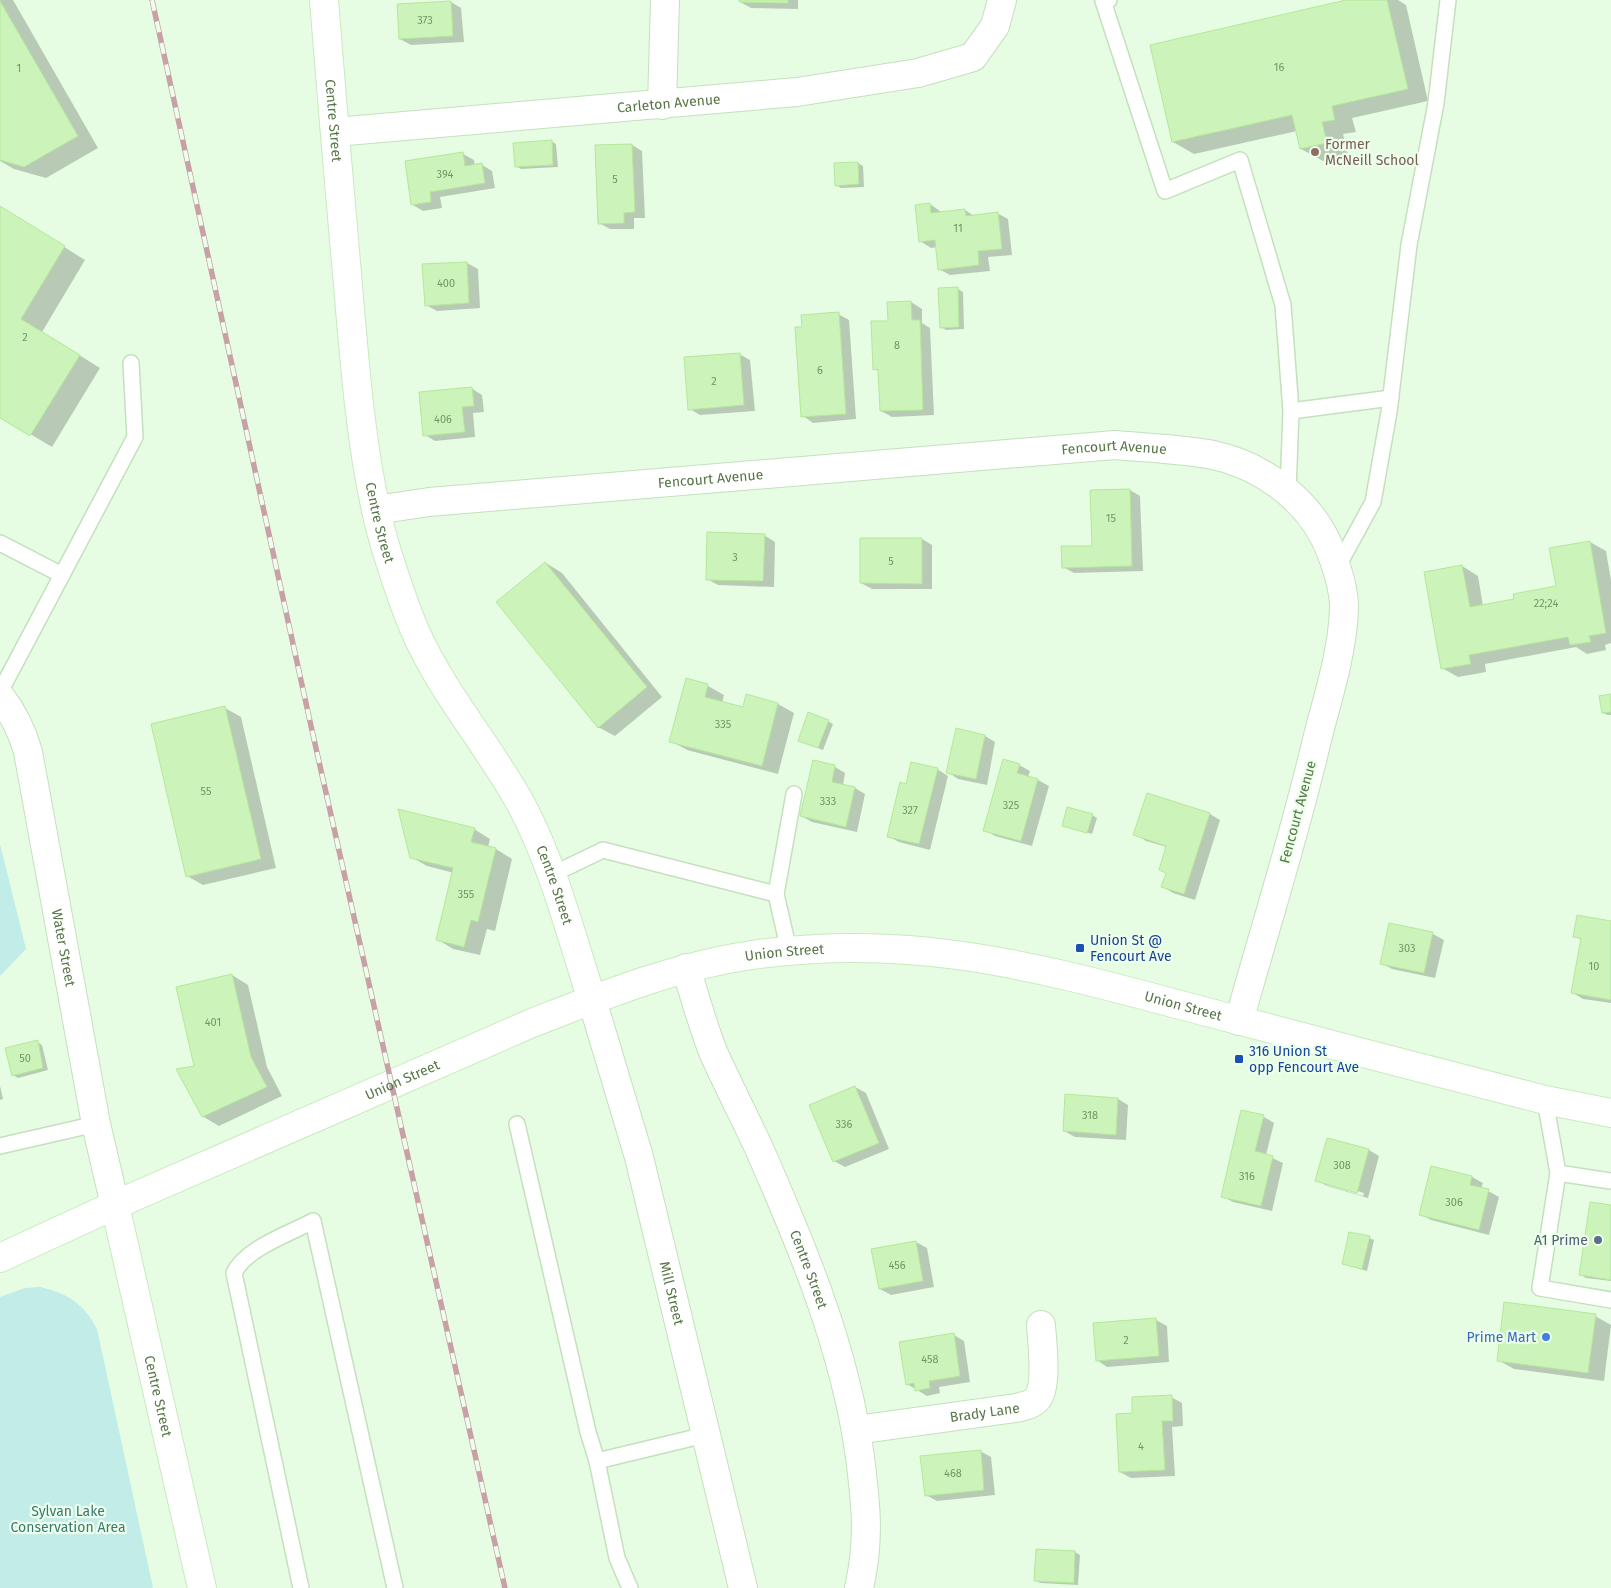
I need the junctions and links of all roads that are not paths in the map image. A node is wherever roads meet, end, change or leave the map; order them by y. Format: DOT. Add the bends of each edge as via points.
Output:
graph roads {
  1 [pos="324,0"];
  2 [pos="665,0"];
  3 [pos="1002,0"];
  4 [pos="1109,0"];
  5 [pos="1448,0"];
  6 [pos="662,105"];
  7 [pos="335,132"];
  8 [pos="132,363"];
  9 [pos="1391,398"];
  10 [pos="1291,411"];
  11 [pos="1288,492"];
  12 [pos="376,510"];
  13 [pos="0,543"];
  14 [pos="1337,568"];
  15 [pos="62,575"];
  16 [pos="0,692"];
  17 [pos="0,696"];
  18 [pos="794,794"];
  19 [pos="551,875"];
  20 [pos="776,894"];
  21 [pos="790,951"];
  22 [pos="686,968"];
  23 [pos="592,1000"];
  24 [pos="1239,1021"];
  25 [pos="1545,1100"];
  26 [pos="1611,1113"];
  27 [pos="96,1124"];
  28 [pos="517,1124"];
  29 [pos="0,1146"];
  30 [pos="1558,1173"];
  31 [pos="1611,1181"];
  32 [pos="115,1205"];
  33 [pos="0,1258"];
  34 [pos="1611,1300"];
  35 [pos="1041,1325"];
  36 [pos="856,1430"];
  37 [pos="705,1435"];
  38 [pos="597,1462"];
  39 [pos="202,1588"];
  40 [pos="300,1588"];
  41 [pos="395,1588"];
  42 [pos="630,1588"];
  43 [pos="743,1588"];
  44 [pos="860,1588"];
  1 -- 7 [label="street, Centre Street"];
  2 -- 6 [label="street"];
  3 -- 6 [label="street, Carleton Avenue" via="995,26 973,57 918,73 797,92"];
  4 -- 10 [label="lane" via="1103,1 1164,191 1240,160 1283,305"];
  5 -- 9 [label="lane" via="1436,103 1409,245"];
  6 -- 7 [label="street, Carleton Avenue"];
  7 -- 12 [label="street, Centre Street" via="356,377"];
  8 -- 15 [label="lane" via="135,437"];
  9 -- 10 [label="lane"];
  9 -- 14 [label="lane" via="1373,502"];
  10 -- 11 [label="lane"];
  11 -- 12 [label="street, Fencourt Avenue" via="1254,469 1214,456 1115,445 429,502"];
  11 -- 14 [label="street, Fencourt Avenue" via="1309,513 1325,536"];
  12 -- 19 [label="street, Centre Street" via="407,613 421,645 522,807"];
  13 -- 15 [label="lane"];
  14 -- 24 [label="street, Fencourt Avenue" via="1344,605 1339,650 1305,791"];
  15 -- 16 [label="lane"];
  17 -- 27 [label="street, Water Street" via="21,729 28,752"];
  18 -- 20 [label="lane"];
  19 -- 20 [label="lane" via="603,850"];
  19 -- 23 [label="street, Centre Street"];
  20 -- 21 [label="lane"];
  21 -- 22 [label="street, Union Street"];
  21 -- 24 [label="street, Union Street" via="874,949 954,955 1031,968"];
  22 -- 23 [label="street, Union Street"];
  22 -- 36 [label="street, Centre Street" via="714,1054 813,1277 844,1375"];
  23 -- 32 [label="street, Union Street"];
  23 -- 37 [label="street, Mill Street" via="639,1157"];
  24 -- 25 [label="street, Union Street"];
  25 -- 26 [label="street, Union Street"];
  25 -- 30 [label="lane"];
  27 -- 29 [label="lane"];
  27 -- 32 [label="street, Water Street"];
  28 -- 38 [label="lane"];
  30 -- 31 [label="lane"];
  30 -- 34 [label="lane" via="1540,1288"];
  32 -- 33 [label="street, Union Street"];
  32 -- 39 [label="street, Centre Street"];
  35 -- 36 [label="street, Brady Lane" via="1042,1388 1037,1399 1028,1405"];
  36 -- 44 [label="street, Centre Street" via="867,1531"];
  37 -- 38 [label="lane"];
  37 -- 43 [label="street, Mill Street"];
  38 -- 42 [label="lane" via="617,1558"];
  40 -- 41 [label="lane" via="234,1273 254,1251 313,1221"];
}
